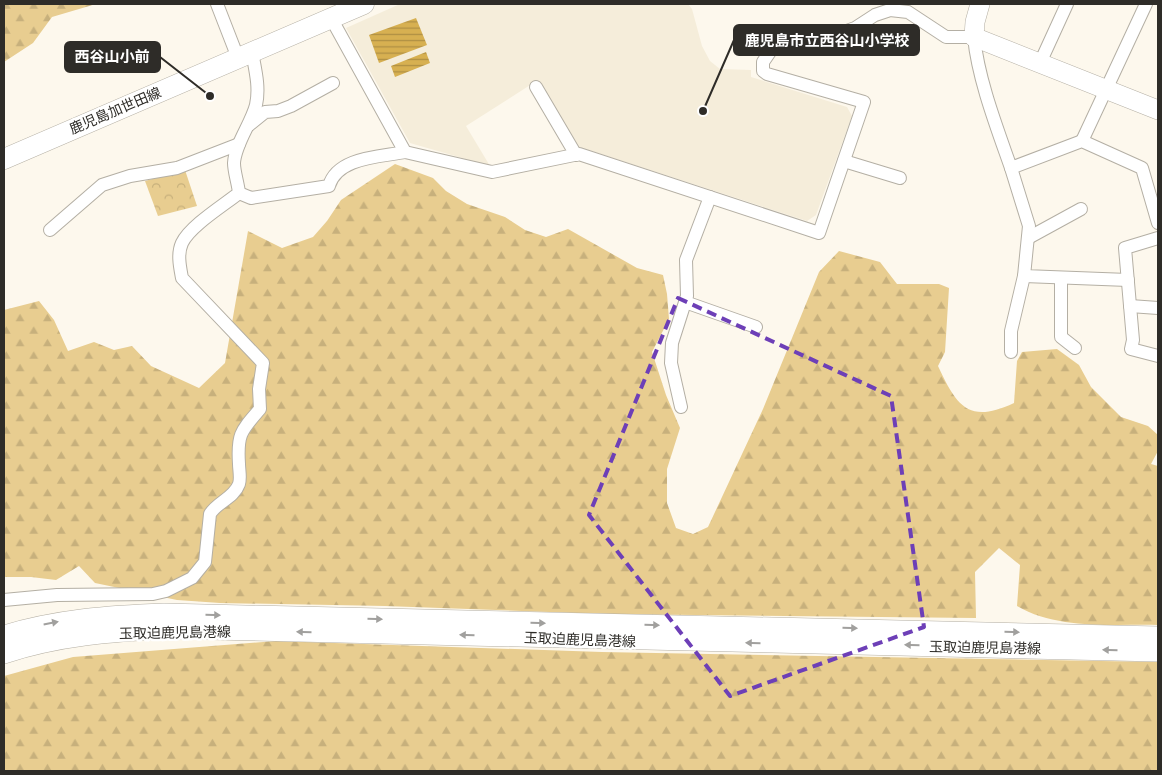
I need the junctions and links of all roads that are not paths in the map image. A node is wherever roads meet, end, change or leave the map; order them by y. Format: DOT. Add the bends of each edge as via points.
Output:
graph roads {
  1 [pos="218,4"];
  2 [pos="364,4"];
  3 [pos="980,4"];
  4 [pos="1067,4"];
  5 [pos="1146,4"];
  6 [pos="891,7"];
  7 [pos="331,18"];
  8 [pos="974,36"];
  9 [pos="245,55"];
  10 [pos="1040,63"];
  11 [pos="333,83"];
  12 [pos="536,87"];
  13 [pos="1106,89"];
  14 [pos="1158,110"];
  15 [pos="249,125"];
  16 [pos="1082,142"];
  17 [pos="239,144"];
  18 [pos="405,152"];
  19 [pos="576,155"];
  20 [pos="4,159"];
  21 [pos="844,161"];
  22 [pos="1011,168"];
  23 [pos="900,178"];
  24 [pos="239,193"];
  25 [pos="710,197"];
  26 [pos="1081,209"];
  27 [pos="1158,223"];
  28 [pos="50,230"];
  29 [pos="1028,238"];
  30 [pos="1158,238"];
  31 [pos="1024,276"];
  32 [pos="1061,278"];
  33 [pos="1128,280"];
  34 [pos="685,302"];
  35 [pos="1130,306"];
  36 [pos="1158,308"];
  37 [pos="756,327"];
  38 [pos="1076,348"];
  39 [pos="1011,352"];
  40 [pos="1158,356"];
  41 [pos="681,407"];
  42 [pos="4,600"];
  43 [pos="603,632"];
  44 [pos="4,635"];
  45 [pos="802,636"];
  46 [pos="1158,636"];
  47 [pos="1158,652"];
  48 [pos="4,654"];
  1 -- 9 [label="street"];
  2 -- 7 [label="main road, 鹿児島加世田線"];
  3 -- 8 [label="main road"];
  4 -- 10 [label="street"];
  5 -- 13 [label="street"];
  6 -- 8 [label="street" via="908,12 946,37"];
  6 -- 21 [label="street" via="841,33 803,33 785,37 775,42 763,62 763,71 767,74 864,102"];
  7 -- 9 [label="main road, 鹿児島加世田線"];
  7 -- 18 [label="street"];
  8 -- 10 [label="main road"];
  8 -- 22 [label="street" via="994,118"];
  9 -- 15 [label="street" via="258,84"];
  9 -- 20 [label="main road, 鹿児島加世田線"];
  10 -- 13 [label="main road"];
  11 -- 15 [label="street" via="291,106 265,112"];
  12 -- 19 [label="street"];
  13 -- 14 [label="main road"];
  13 -- 16 [label="street"];
  15 -- 17 [label="street"];
  16 -- 22 [label="street"];
  16 -- 27 [label="street" via="1142,168"];
  17 -- 24 [label="street" via="234,162"];
  17 -- 28 [label="street" via="177,168 130,176 102,185"];
  18 -- 19 [label="street" via="492,172"];
  18 -- 24 [label="street" via="355,162 339,169 329,186 251,198"];
  19 -- 25 [label="street"];
  21 -- 23 [label="street"];
  21 -- 25 [label="street" via="819,233"];
  22 -- 29 [label="street" via="1029,226"];
  24 -- 42 [label="street" via="190,233 182,243 179,261 182,278 263,363 260,409 240,433 240,482 236,491 210,514 205,562 192,578 154,594 84,593"];
  25 -- 34 [label="street" via="686,260"];
  26 -- 29 [label="street"];
  29 -- 31 [label="street"];
  30 -- 33 [label="street" via="1125,248"];
  31 -- 32 [label="street"];
  31 -- 39 [label="street" via="1011,331"];
  32 -- 33 [label="street"];
  32 -- 38 [label="street" via="1062,337"];
  33 -- 35 [label="street"];
  34 -- 37 [label="street"];
  34 -- 41 [label="street" via="672,343 671,363"];
  35 -- 36 [label="street"];
  35 -- 40 [label="street" via="1131,349"];
  44 -- 43 [label="main road, 玉取迫鹿児島港線, one-way" via="71,619 155,614"];
  43 -- 45 [label="main road, 玉取迫鹿児島港線"];
  43 -- 48 [label="main road, 玉取迫鹿児島港線, one-way" via="170,629 88,634"];
  45 -- 46 [label="main road, 玉取迫鹿児島港線, one-way"];
  47 -- 45 [label="main road, 玉取迫鹿児島港線, one-way"];
}
